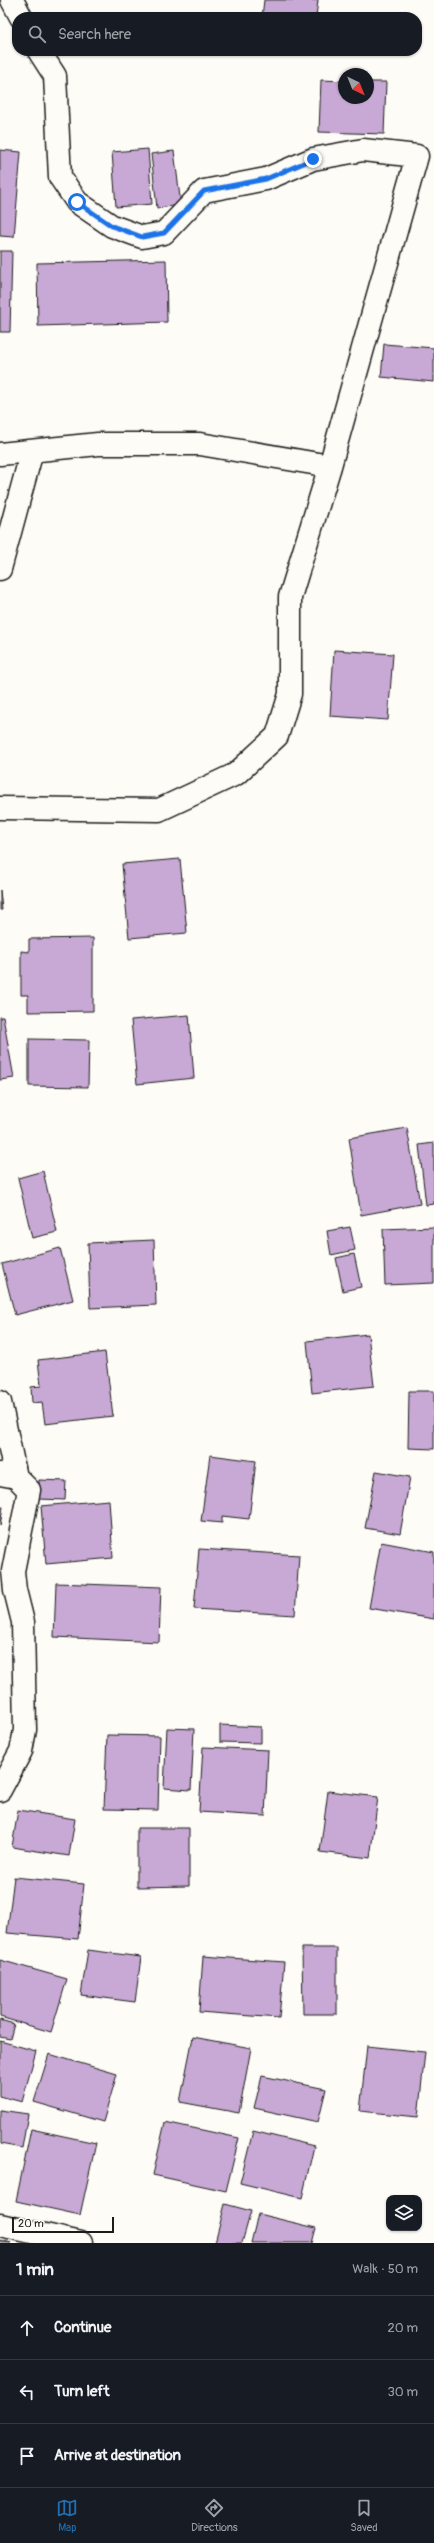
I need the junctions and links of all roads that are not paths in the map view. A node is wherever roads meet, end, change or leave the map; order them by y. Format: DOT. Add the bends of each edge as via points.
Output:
graph roads {
  1 [pos="12,0"];
  2 [pos="18,12"];
  3 [pos="42,56"];
  4 [pos="32,451"];
  5 [pos="0,454"];
  6 [pos="330,466"];
  7 [pos="0,569"];
  8 [pos="0,808"];
  9 [pos="0,1402"];
  10 [pos="8,1476"];
  11 [pos="0,1790"];
  12 [pos="0,2225"];
  13 [pos="81,2243"];
  1 -- 2 [label="street"];
  3 -- 6 [label="street" via="55,76 60,177 77,202 112,226 142,237 164,233 204,191 266,179 313,159 362,150 417,156"];
  4 -- 5 [label="street"];
  4 -- 6 [label="street" via="98,444 200,444"];
  4 -- 7 [label="street"];
  6 -- 8 [label="street" via="290,597 290,694 277,736 236,774 158,810"];
  9 -- 10 [label="street"];
  10 -- 11 [label="street" via="29,1490 13,1571 15,1590 24,1622 25,1730 21,1751"];
  12 -- 13 [label="street"];
}
